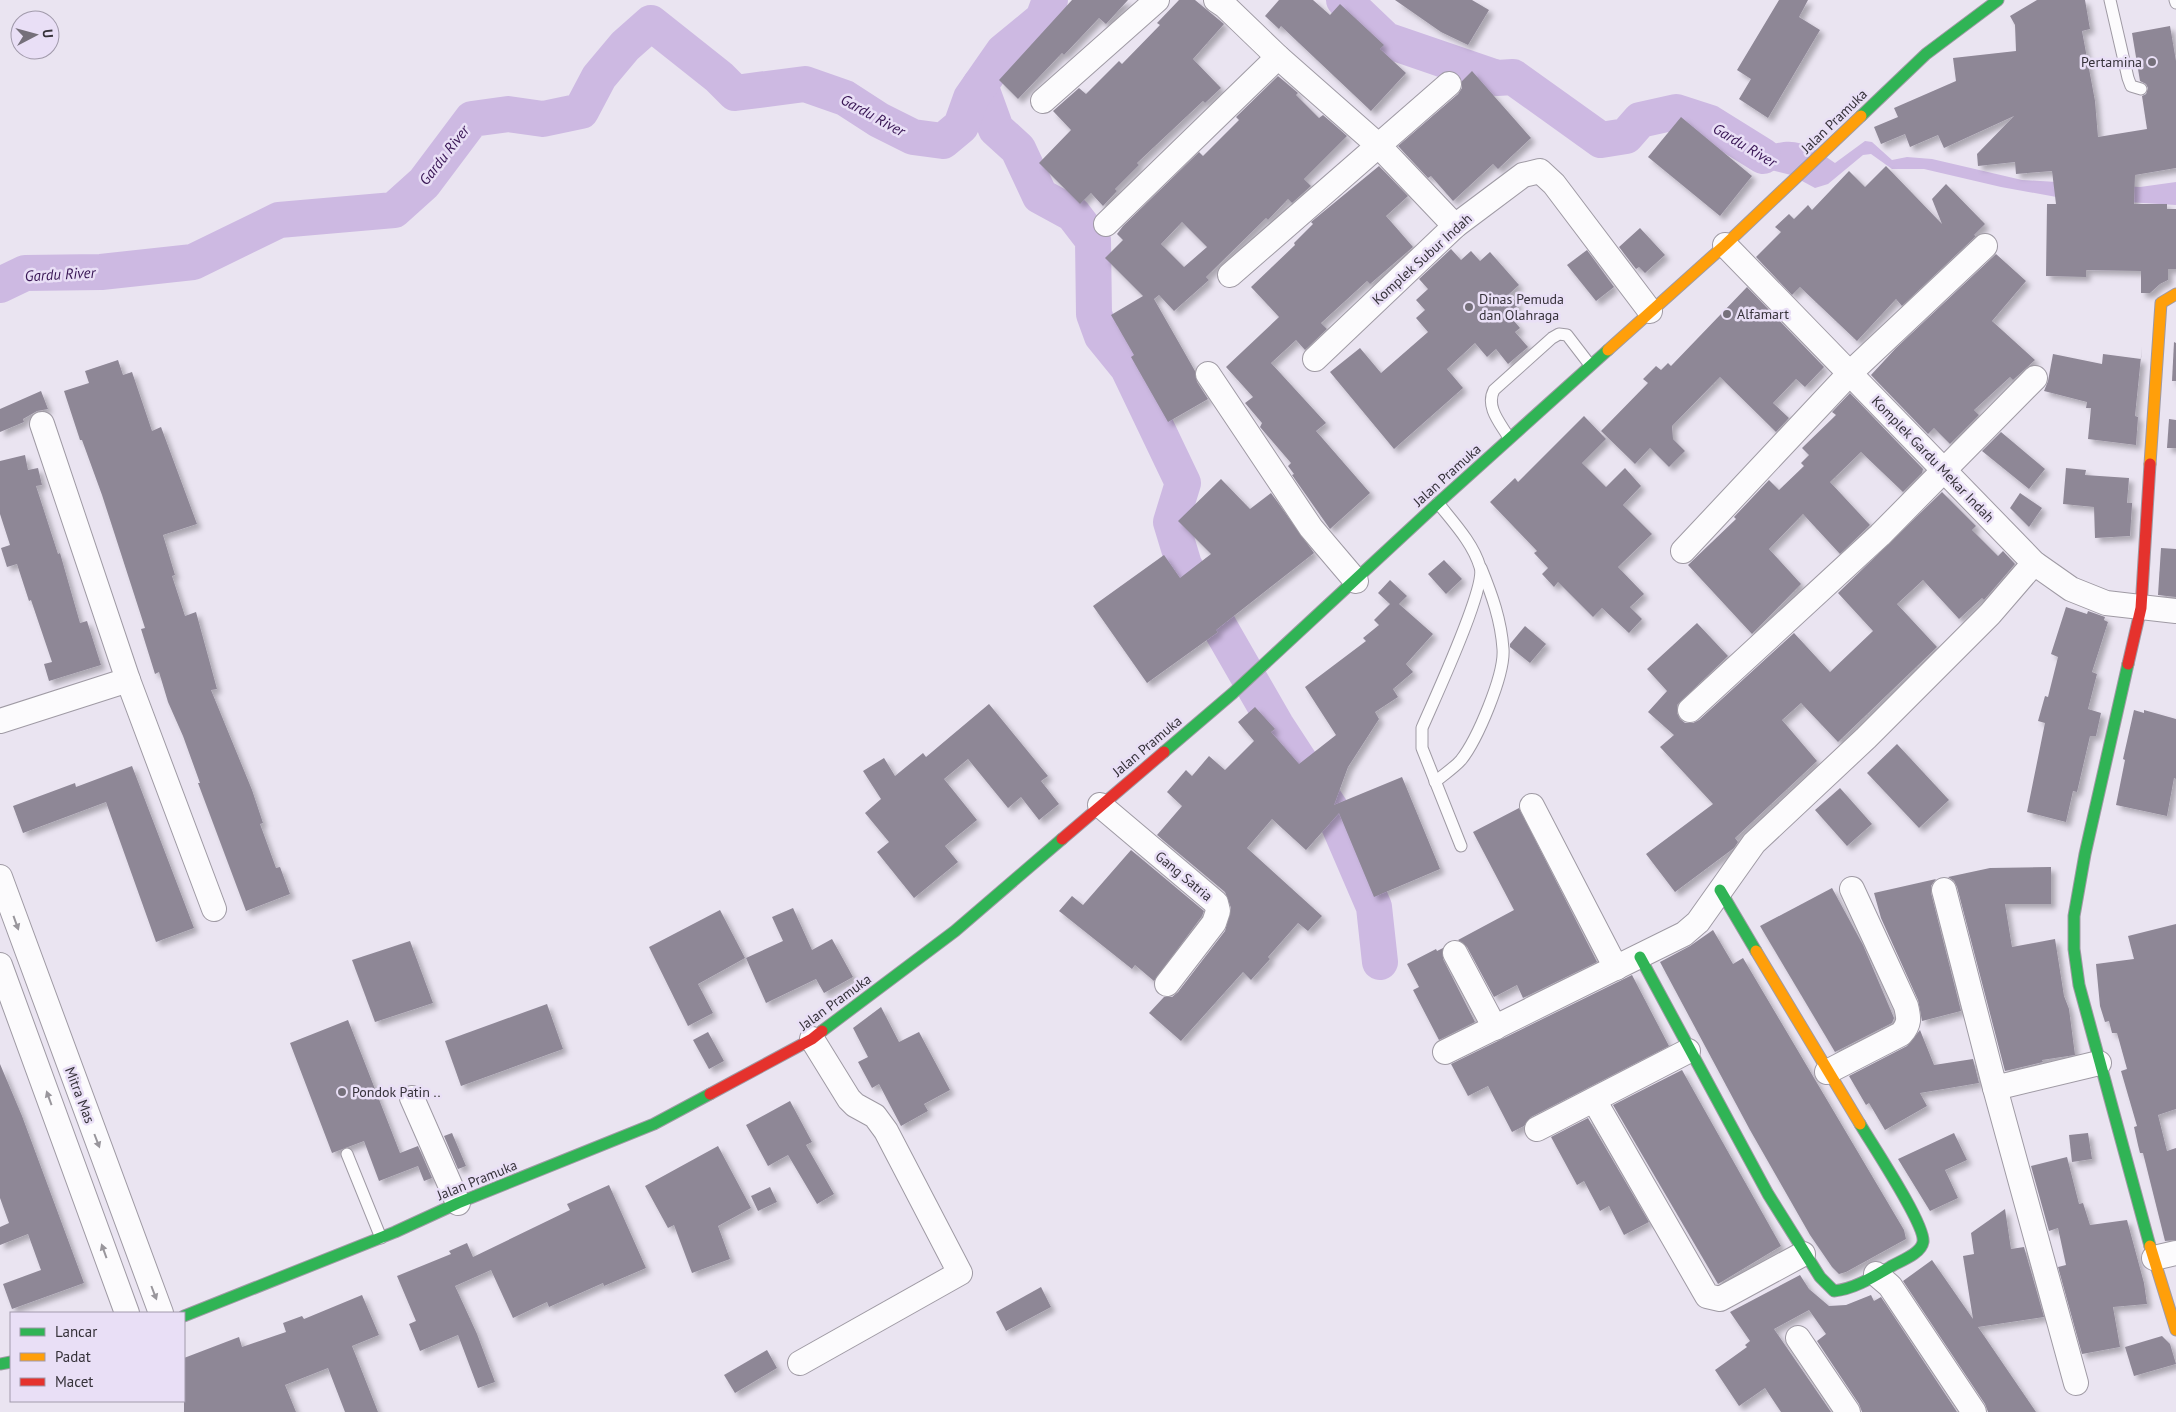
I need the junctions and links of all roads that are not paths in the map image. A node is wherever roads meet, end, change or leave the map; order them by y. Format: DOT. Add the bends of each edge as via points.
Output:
graph roads {
  1 [pos="1157,0"];
  2 [pos="1216,0"];
  3 [pos="1998,0"];
  4 [pos="2110,0"];
  5 [pos="1278,57"];
  6 [pos="1449,84"];
  7 [pos="2141,89"];
  8 [pos="1043,101"];
  9 [pos="1379,146"];
  10 [pos="1106,224"];
  11 [pos="1455,226"];
  12 [pos="1725,245"];
  13 [pos="1984,246"];
  14 [pos="1230,275"];
  15 [pos="2176,294"];
  16 [pos="1650,311"];
  17 [pos="1315,359"];
  18 [pos="1590,364"];
  19 [pos="1208,374"];
  20 [pos="1850,374"];
  21 [pos="2035,378"];
  22 [pos="42,424"];
  23 [pos="1510,438"];
  24 [pos="1945,469"];
  25 [pos="1438,503"];
  26 [pos="1683,552"];
  27 [pos="2034,563"];
  28 [pos="1481,568"];
  29 [pos="1356,581"];
  30 [pos="2141,608"];
  31 [pos="2176,611"];
  32 [pos="128,680"];
  33 [pos="1690,710"];
  34 [pos="0,721"];
  35 [pos="1435,782"];
  36 [pos="1100,805"];
  37 [pos="1532,806"];
  38 [pos="1461,846"];
  39 [pos="0,877"];
  40 [pos="1852,889"];
  41 [pos="1720,890"];
  42 [pos="1944,890"];
  43 [pos="214,909"];
  44 [pos="1455,953"];
  45 [pos="1640,957"];
  46 [pos="1616,968"];
  47 [pos="4,974"];
  48 [pos="35,975"];
  49 [pos="1167,984"];
  50 [pos="1496,1028"];
  51 [pos="812,1039"];
  52 [pos="1688,1051"];
  53 [pos="1445,1052"];
  54 [pos="2099,1063"];
  55 [pos="1827,1072"];
  56 [pos="1995,1088"];
  57 [pos="412,1098"];
  58 [pos="1594,1100"];
  59 [pos="1537,1129"];
  60 [pos="347,1154"];
  61 [pos="458,1203"];
  62 [pos="381,1238"];
  63 [pos="1803,1254"];
  64 [pos="2165,1256"];
  65 [pos="1876,1274"];
  66 [pos="127,1312"];
  67 [pos="161,1312"];
  68 [pos="185,1316"];
  69 [pos="2176,1330"];
  70 [pos="1798,1338"];
  71 [pos="800,1363"];
  72 [pos="2076,1383"];
  73 [pos="1848,1412"];
  74 [pos="1974,1412"];
  1 -- 8 [label="street"];
  2 -- 5 [label="street"];
  3 -- 12 [label="main road, Jalan Pramuka" via="1926,54"];
  4 -- 7 [label="lane" via="2128,78 2131,86"];
  5 -- 9 [label="street"];
  5 -- 10 [label="street"];
  6 -- 9 [label="street"];
  9 -- 11 [label="street"];
  9 -- 14 [label="street"];
  11 -- 16 [label="street, Komplek Subur Indah" via="1523,175 1540,171 1554,184"];
  11 -- 17 [label="street, Komplek Subur Indah"];
  12 -- 16 [label="main road, Jalan Pramuka"];
  12 -- 20 [label="street, Komplek Gardu Mekar Indah"];
  13 -- 20 [label="street"];
  15 -- 30 [label="main road" via="2161,304"];
  16 -- 18 [label="main road, Jalan Pramuka"];
  18 -- 23 [label="main road, Jalan Pramuka"];
  18 -- 23 [label="lane" via="1567,335 1559,334 1494,390 1491,406"];
  19 -- 29 [label="street" via="1311,528"];
  20 -- 24 [label="street, Komplek Gardu Mekar Indah"];
  20 -- 26 [label="street"];
  21 -- 24 [label="street"];
  22 -- 32 [label="street"];
  23 -- 25 [label="main road, Jalan Pramuka"];
  24 -- 27 [label="street, Komplek Gardu Mekar Indah"];
  24 -- 33 [label="street" via="1880,535"];
  25 -- 28 [label="lane" via="1467,540"];
  25 -- 29 [label="main road, Jalan Pramuka"];
  27 -- 30 [label="street, Komplek Gardu Mekar Indah" via="2071,589 2106,603"];
  27 -- 41 [label="street" via="1990,614 1866,738 1754,843"];
  28 -- 35 [label="lane" via="1475,599 1422,728 1422,748"];
  28 -- 35 [label="lane" via="1497,609 1503,651 1476,735 1461,760"];
  29 -- 36 [label="main road, Jalan Pramuka" via="1233,692"];
  30 -- 31 [label="street, Komplek Gardu Mekar Indah"];
  30 -- 54 [label="main road" via="2089,835 2074,916 2079,985"];
  32 -- 34 [label="street"];
  32 -- 43 [label="street"];
  35 -- 38 [label="lane"];
  36 -- 49 [label="street, Gang Satria" via="1216,903 1218,911 1214,923"];
  36 -- 51 [label="main road, Jalan Pramuka" via="955,931"];
  37 -- 46 [label="street"];
  39 -- 48 [label="street, Mitra Mas, one-way"];
  40 -- 55 [label="street" via="1909,1019 1901,1034"];
  41 -- 45 [label="street" via="1698,922 1684,934"];
  41 -- 55 [label="main road"];
  42 -- 56 [label="street"];
  44 -- 50 [label="street"];
  45 -- 46 [label="street"];
  45 -- 52 [label="main road"];
  46 -- 50 [label="street"];
  47 -- 48 [label="street"];
  66 -- 47 [label="street, one-way"];
  48 -- 67 [label="street, Mitra Mas, one-way"];
  50 -- 53 [label="street"];
  51 -- 61 [label="main road, Jalan Pramuka" via="654,1124"];
  51 -- 71 [label="street" via="849,1099 875,1116 886,1131 960,1273"];
  52 -- 58 [label="street"];
  52 -- 63 [label="main road"];
  54 -- 56 [label="street"];
  54 -- 64 [label="main road"];
  55 -- 65 [label="main road" via="1918,1222 1922,1234 1919,1250"];
  56 -- 72 [label="street"];
  57 -- 61 [label="street"];
  58 -- 59 [label="street"];
  58 -- 63 [label="street" via="1708,1296 1720,1299"];
  60 -- 62 [label="lane"];
  61 -- 62 [label="main road, Jalan Pramuka"];
  62 -- 68 [label="main road, Jalan Pramuka"];
  63 -- 65 [label="main road" via="1828,1290 1835,1292"];
  64 -- 69 [label="main road"];
  65 -- 74 [label="street" via="1890,1286"];
  70 -- 73 [label="street"];
}
